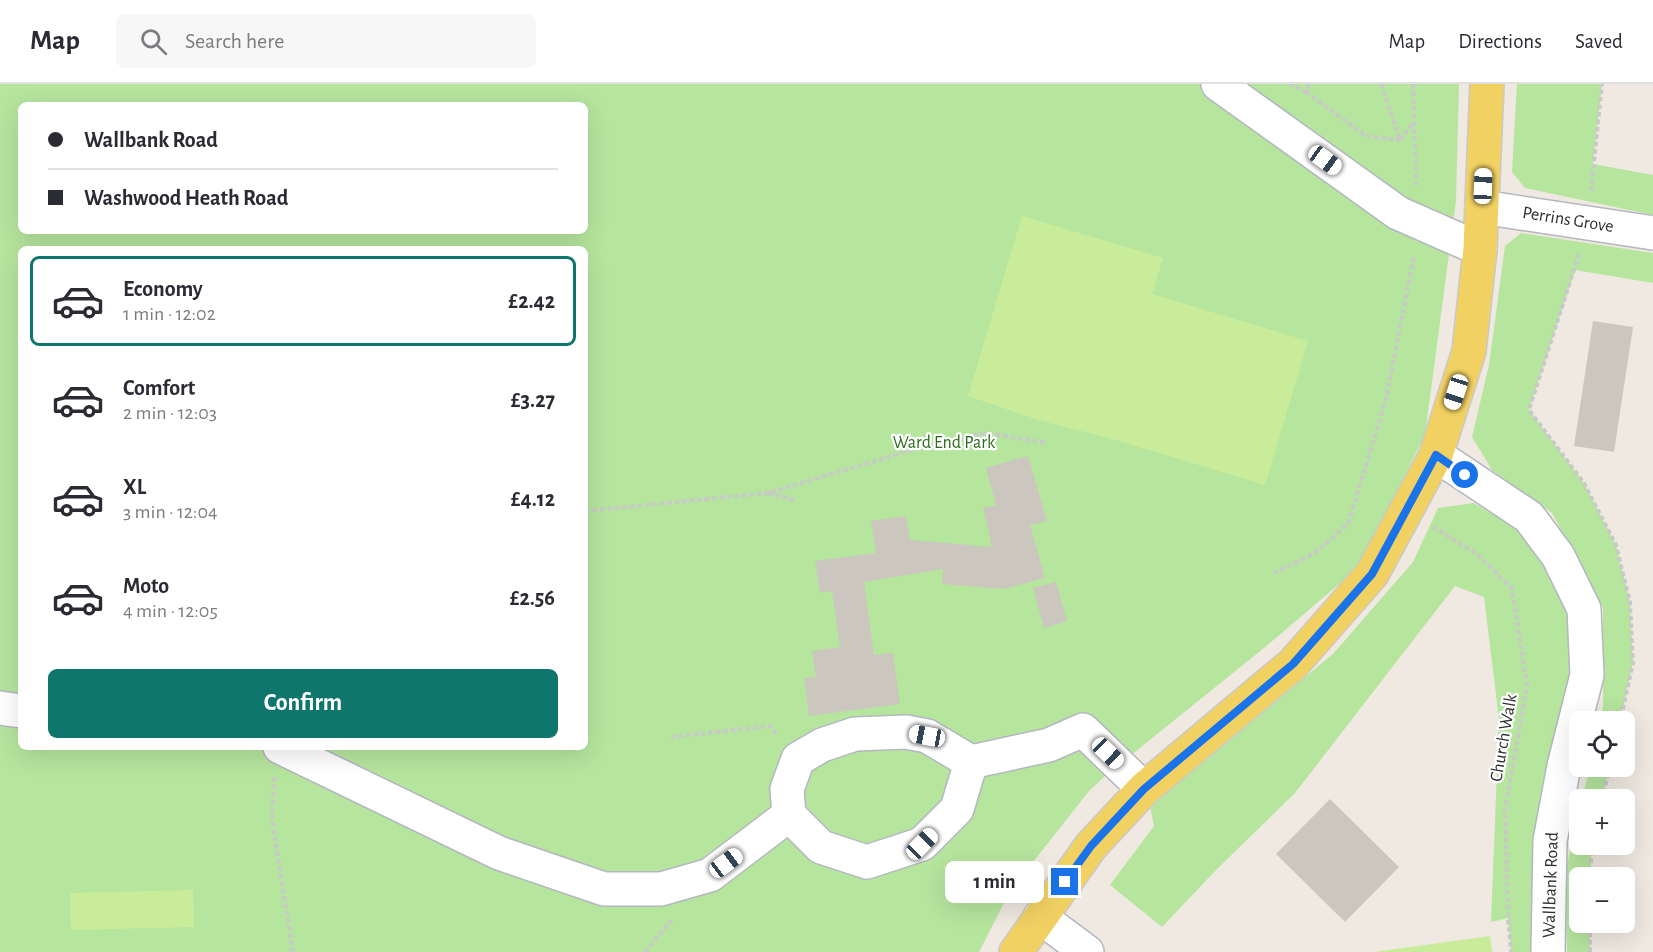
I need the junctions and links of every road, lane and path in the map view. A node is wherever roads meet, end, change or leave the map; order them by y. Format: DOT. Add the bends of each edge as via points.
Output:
graph roads {
  1 [pos="1218,84"];
  2 [pos="1288,84"];
  3 [pos="1309,84"];
  4 [pos="1381,84"];
  5 [pos="1413,84"];
  6 [pos="1487,84"];
  7 [pos="1602,84"];
  8 [pos="1306,92"];
  9 [pos="1413,123"];
  10 [pos="1400,140"];
  11 [pos="1482,207"];
  12 [pos="1418,222"];
  13 [pos="1588,222"];
  14 [pos="1653,233"];
  15 [pos="1480,249"];
  16 [pos="1048,443"];
  17 [pos="1436,455"];
  18 [pos="768,493"];
  19 [pos="797,501"];
  20 [pos="588,511"];
  21 [pos="1406,511"];
  22 [pos="1274,573"];
  23 [pos="0,708"];
  24 [pos="18,711"];
  25 [pos="1622,711"];
  26 [pos="671,737"];
  27 [pos="277,757"];
  28 [pos="798,759"];
  29 [pos="971,762"];
  30 [pos="1144,789"];
  31 [pos="789,815"];
  32 [pos="1040,917"];
  33 [pos="1590,933"];
  34 [pos="293,952"];
  35 [pos="1016,952"];
  36 [pos="1087,952"];
  37 [pos="1511,952"];
  38 [pos="1548,952"];
  39 [pos="1590,952"];
  1 -- 12 [label="street" via="1398,213"];
  2 -- 8 [label="path"];
  3 -- 8 [label="path"];
  4 -- 10 [label="path"];
  5 -- 9 [label="path"];
  6 -- 11 [label="main road"];
  7 -- 13 [label="path"];
  8 -- 10 [label="path" via="1366,136"];
  9 -- 10 [label="path"];
  9 -- 12 [label="path"];
  11 -- 13 [label="street, Perrins Grove"];
  11 -- 15 [label="main road"];
  12 -- 15 [label="street"];
  12 -- 22 [label="path" via="1386,399 1348,524 1315,553"];
  13 -- 14 [label="street, Perrins Grove"];
  13 -- 25 [label="path" via="1529,410 1584,483 1616,545 1630,602 1633,663"];
  15 -- 17 [label="main road" via="1469,351"];
  16 -- 18 [label="path" via="986,433 918,448"];
  17 -- 21 [label="main road"];
  17 -- 38 [label="street, Wallbank Road" via="1529,517 1558,556 1584,609 1587,675 1550,841"];
  18 -- 19 [label="path"];
  18 -- 20 [label="path"];
  21 -- 30 [label="main road" via="1372,574 1293,664"];
  21 -- 37 [label="path, Church Walk" via="1477,554 1512,589 1527,685 1505,809"];
  23 -- 24 [label="street"];
  26 -- 28 [label="path" via="770,726"];
  27 -- 31 [label="street" via="499,853 604,889 661,889 710,875"];
  27 -- 34 [label="path" via="272,820"];
  28 -- 29 [label="street" via="822,745 855,734 906,732 927,736"];
  28 -- 31 [label="street" via="787,789"];
  29 -- 30 [label="street" via="1049,745 1083,730"];
  29 -- 31 [label="street" via="957,809 922,844 867,862 821,847"];
  30 -- 32 [label="main road" via="1091,846"];
  32 -- 35 [label="main road"];
  32 -- 36 [label="street"];
  33 -- 39 [label="path"];
}
